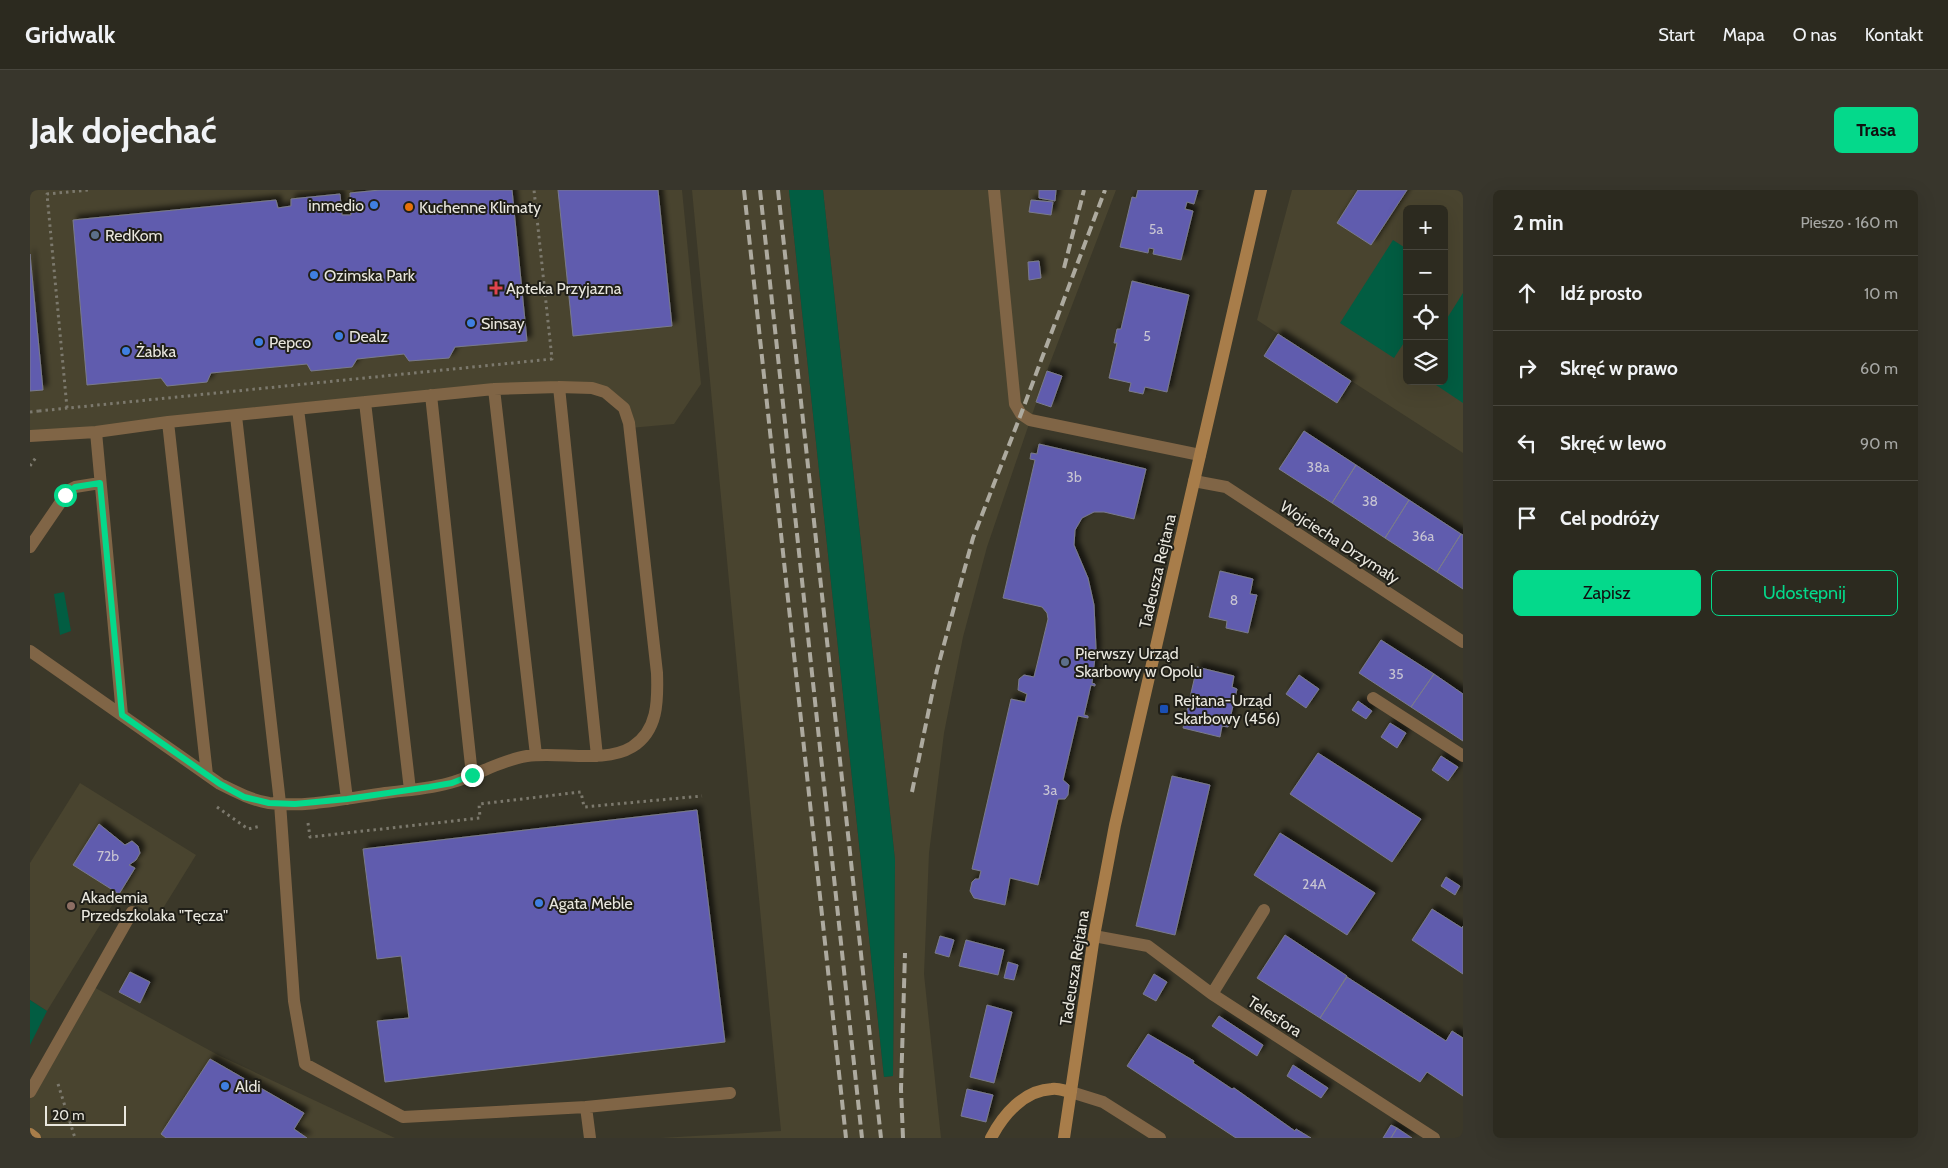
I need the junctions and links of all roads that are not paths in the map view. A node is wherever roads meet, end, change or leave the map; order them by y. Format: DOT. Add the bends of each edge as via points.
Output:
graph roads {
  1 [pos="994,190"];
  2 [pos="1261,190"];
  3 [pos="559,387"];
  4 [pos="494,389"];
  5 [pos="431,395"];
  6 [pos="364,402"];
  7 [pos="298,409"];
  8 [pos="236,416"];
  9 [pos="168,422"];
  10 [pos="96,432"];
  11 [pos="30,436"];
  12 [pos="1200,455"];
  13 [pos="1194,481"];
  14 [pos="100,483"];
  15 [pos="30,547"];
  16 [pos="1463,642"];
  17 [pos="30,651"];
  18 [pos="1372,698"];
  19 [pos="122,715"];
  20 [pos="536,756"];
  21 [pos="597,756"];
  22 [pos="1463,756"];
  23 [pos="208,774"];
  24 [pos="472,775"];
  25 [pos="410,790"];
  26 [pos="347,799"];
  27 [pos="280,803"];
  28 [pos="1264,910"];
  29 [pos="132,912"];
  30 [pos="1094,936"];
  31 [pos="1212,994"];
  32 [pos="30,1092"];
  33 [pos="1071,1092"];
  34 [pos="730,1093"];
  35 [pos="586,1107"];
  36 [pos="30,1134"];
  37 [pos="35,1138"];
  38 [pos="590,1138"];
  39 [pos="991,1138"];
  40 [pos="1064,1138"];
  41 [pos="1160,1138"];
  42 [pos="1434,1138"];
  1 -- 12 [label="street" via="1015,404 1021,414 1030,420"];
  2 -- 12 [label="street, Tadeusza Rejtana"];
  3 -- 4 [label="street"];
  3 -- 21 [label="street"];
  3 -- 21 [label="street" via="592,388 604,392 624,408 629,423 657,673 656,713 643,739 616,754"];
  4 -- 5 [label="street"];
  4 -- 20 [label="street"];
  5 -- 6 [label="street"];
  5 -- 24 [label="street"];
  6 -- 7 [label="street"];
  6 -- 25 [label="street"];
  7 -- 8 [label="street"];
  7 -- 26 [label="street"];
  8 -- 9 [label="street"];
  8 -- 27 [label="street"];
  9 -- 10 [label="street"];
  9 -- 23 [label="street"];
  10 -- 11 [label="street"];
  10 -- 14 [label="street"];
  12 -- 13 [label="street, Tadeusza Rejtana"];
  13 -- 16 [label="street, Wojciecha Drzymały" via="1226,487"];
  13 -- 30 [label="street, Tadeusza Rejtana" via="1115,825"];
  14 -- 15 [label="street" via="69,490"];
  14 -- 19 [label="street"];
  17 -- 19 [label="street"];
  18 -- 22 [label="street"];
  19 -- 23 [label="street"];
  20 -- 21 [label="street"];
  20 -- 24 [label="street" via="511,760"];
  23 -- 27 [label="street" via="244,797"];
  24 -- 25 [label="street" via="452,783"];
  25 -- 26 [label="street"];
  26 -- 27 [label="street"];
  27 -- 35 [label="street" via="294,1000 305,1064 403,1117"];
  28 -- 31 [label="street"];
  29 -- 32 [label="street"];
  30 -- 31 [label="street, Telesfora" via="1148,946"];
  30 -- 33 [label="street, Tadeusza Rejtana"];
  31 -- 42 [label="street, Telesfora"];
  33 -- 39 [label="street" via="1052,1089 1031,1093 1016,1104"];
  33 -- 40 [label="street, Tadeusza Rejtana"];
  33 -- 41 [label="street" via="1104,1102"];
  34 -- 35 [label="street"];
  35 -- 38 [label="street"];
  36 -- 37 [label="street"];
}
